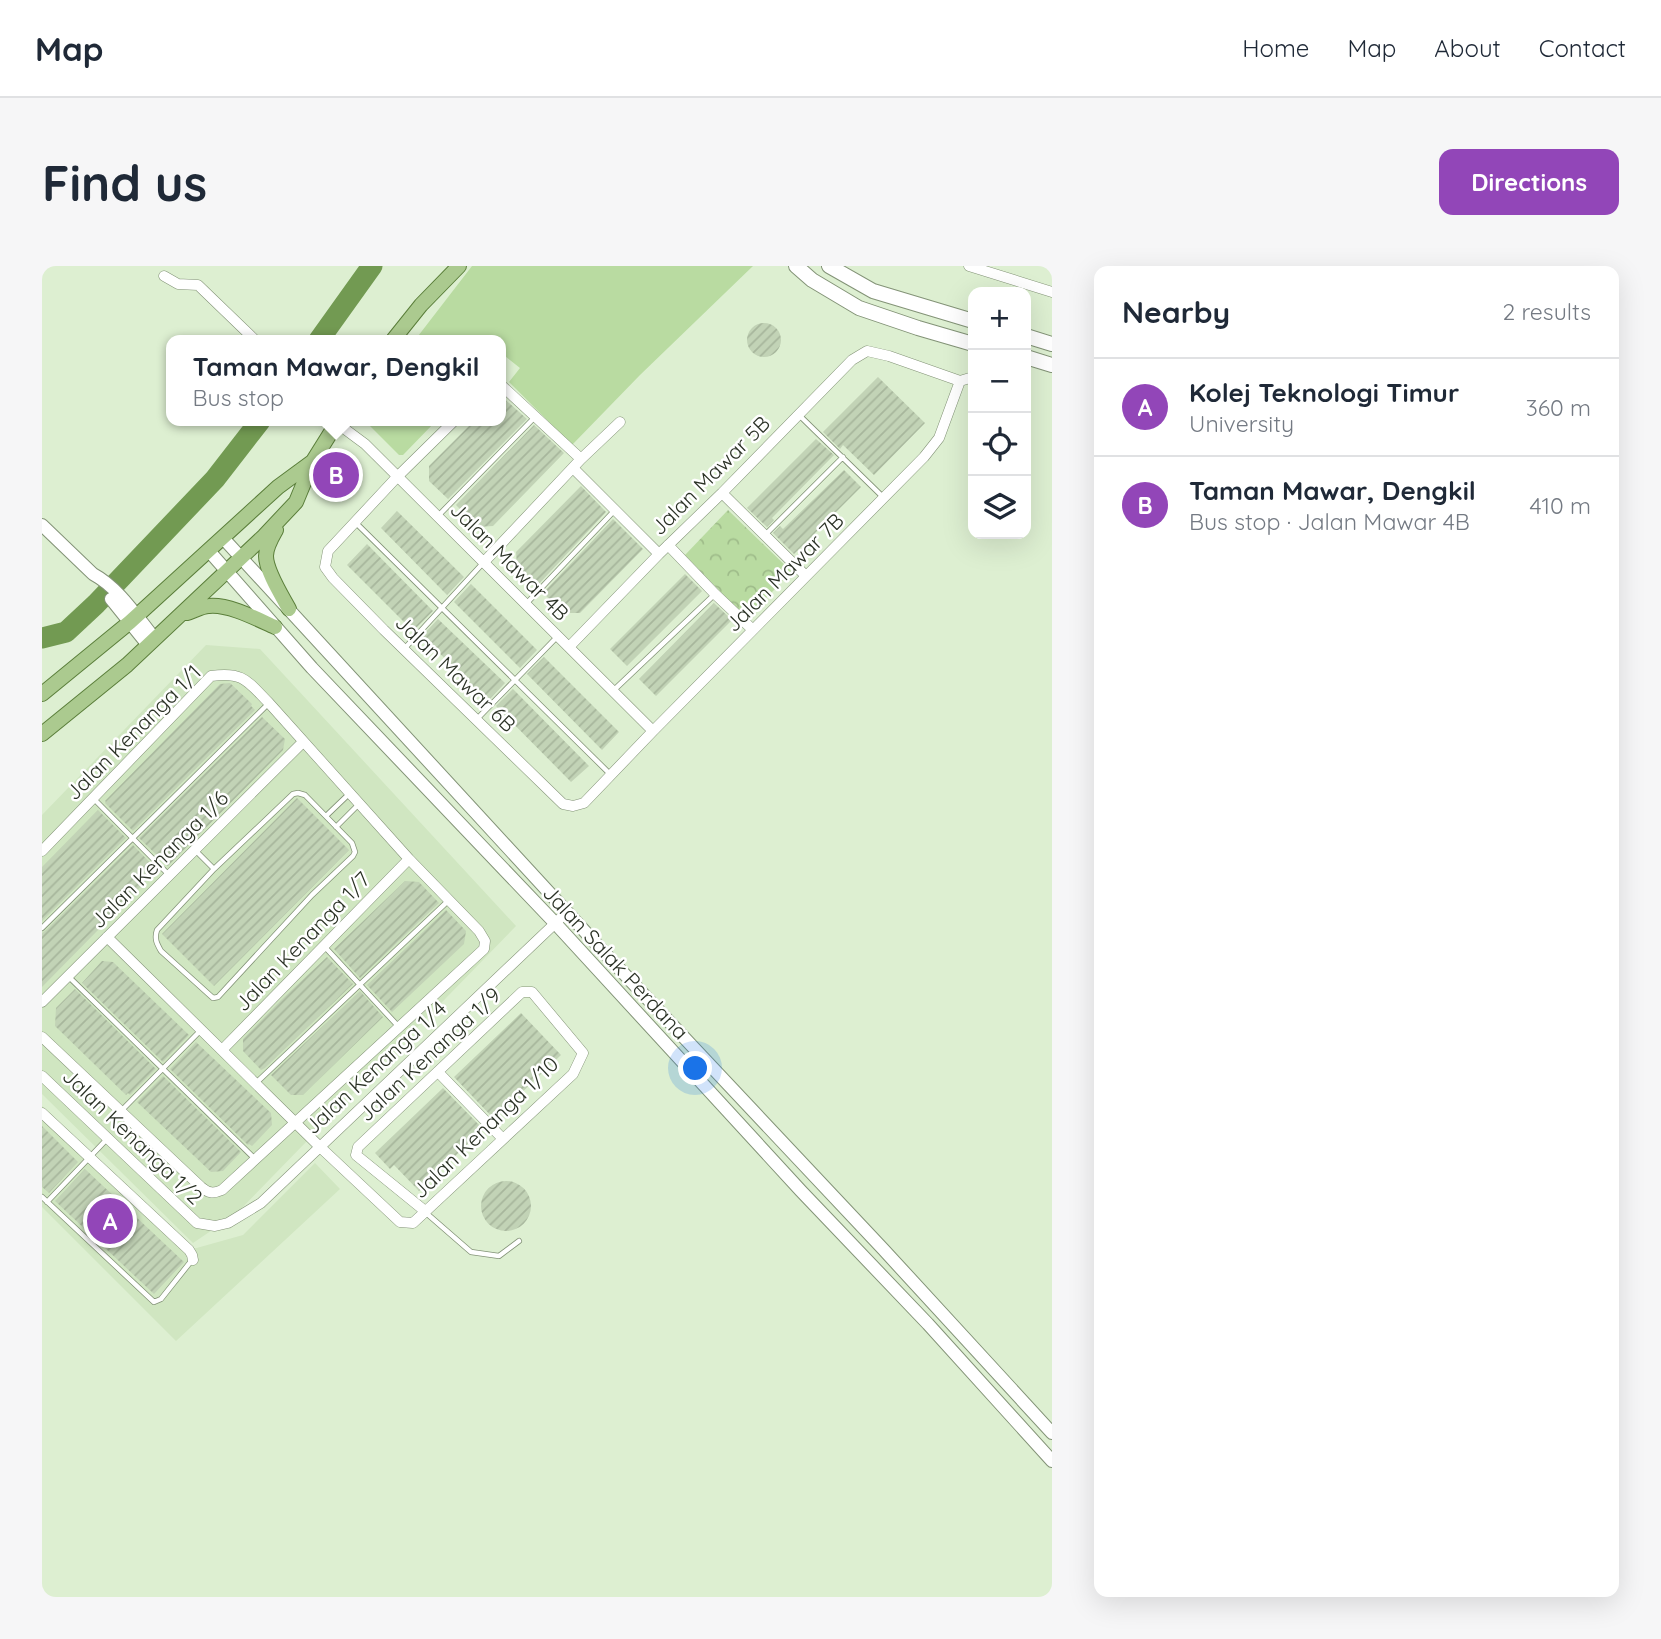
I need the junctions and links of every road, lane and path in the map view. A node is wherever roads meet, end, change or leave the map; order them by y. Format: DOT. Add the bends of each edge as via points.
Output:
graph roads {
  1 [pos="459,266"];
  2 [pos="796,266"];
  3 [pos="829,266"];
  4 [pos="969,266"];
  5 [pos="164,275"];
  6 [pos="1052,292"];
  7 [pos="968,320"];
  8 [pos="250,335"];
  9 [pos="397,335"];
  10 [pos="1031,338"];
  11 [pos="968,343"];
  12 [pos="1052,344"];
  13 [pos="1031,359"];
  14 [pos="1052,365"];
  15 [pos="968,379"];
  16 [pos="960,380"];
  17 [pos="506,390"];
  18 [pos="799,414"];
  19 [pos="535,417"];
  20 [pos="620,422"];
  21 [pos="334,426"];
  22 [pos="341,426"];
  23 [pos="449,426"];
  24 [pos="843,457"];
  25 [pos="581,459"];
  26 [pos="313,461"];
  27 [pos="573,468"];
  28 [pos="397,477"];
  29 [pos="722,493"];
  30 [pos="884,499"];
  31 [pos="615,510"];
  32 [pos="283,516"];
  33 [pos="437,517"];
  34 [pos="355,522"];
  35 [pos="42,525"];
  36 [pos="765,536"];
  37 [pos="223,538"];
  38 [pos="668,545"];
  39 [pos="209,551"];
  40 [pos="659,554"];
  41 [pos="242,558"];
  42 [pos="484,562"];
  43 [pos="227,572"];
  44 [pos="806,576"];
  45 [pos="715,594"];
  46 [pos="525,604"];
  47 [pos="443,608"];
  48 [pos="289,609"];
  49 [pos="183,615"];
  50 [pos="133,620"];
  51 [pos="275,627"];
  52 [pos="753,630"];
  53 [pos="558,636"];
  54 [pos="152,642"];
  55 [pos="569,647"];
  56 [pos="405,649"];
  57 [pos="515,681"];
  58 [pos="613,691"];
  59 [pos="42,694"];
  60 [pos="269,703"];
  61 [pos="477,720"];
  62 [pos="653,731"];
  63 [pos="42,734"];
  64 [pos="303,743"];
  65 [pos="611,776"];
  66 [pos="350,793"];
  67 [pos="93,799"];
  68 [pos="360,804"];
  69 [pos="563,804"];
  70 [pos="326,816"];
  71 [pos="336,827"];
  72 [pos="133,839"];
  73 [pos="195,850"];
  74 [pos="42,851"];
  75 [pos="409,859"];
  76 [pos="215,869"];
  77 [pos="169,875"];
  78 [pos="449,900"];
  79 [pos="567,912"];
  80 [pos="555,923"];
  81 [pos="42,928"];
  82 [pos="107,937"];
  83 [pos="324,946"];
  84 [pos="69,976"];
  85 [pos="360,984"];
  86 [pos="42,1002"];
  87 [pos="559,1025"];
  88 [pos="399,1027"];
  89 [pos="201,1030"];
  90 [pos="42,1037"];
  91 [pos="222,1051"];
  92 [pos="163,1069"];
  93 [pos="438,1072"];
  94 [pos="42,1076"];
  95 [pos="256,1083"];
  96 [pos="120,1111"];
  97 [pos="42,1113"];
  98 [pos="295,1122"];
  99 [pos="108,1139"];
  100 [pos="503,1139"];
  101 [pos="319,1146"];
  102 [pos="89,1158"];
  103 [pos="256,1160"];
  104 [pos="42,1197"];
  105 [pos="47,1202"];
  106 [pos="425,1211"];
  107 [pos="197,1223"];
  108 [pos="519,1241"];
  109 [pos="883,1249"];
  110 [pos="193,1259"];
  111 [pos="869,1263"];
  112 [pos="1052,1433"];
  113 [pos="1052,1461"];
  1 -- 9 [label="main road"];
  2 -- 11 [label="main road" via="859,307"];
  3 -- 7 [label="main road" via="873,291"];
  4 -- 6 [label="street"];
  5 -- 8 [label="street" via="178,284 198,285"];
  10 -- 12 [label="main road"];
  13 -- 14 [label="main road"];
  15 -- 16 [label="street"];
  16 -- 18 [label="street, Jalan Mawar 5B" via="867,351 852,360"];
  16 -- 30 [label="street, Jalan Mawar 7B" via="939,438"];
  17 -- 19 [label="street"];
  18 -- 24 [label="lane"];
  18 -- 29 [label="street, Jalan Mawar 5B"];
  19 -- 25 [label="street"];
  19 -- 33 [label="lane"];
  20 -- 25 [label="street"];
  21 -- 26 [label="main road"];
  22 -- 28 [label="street, Jalan Mawar 4B"];
  23 -- 28 [label="street"];
  24 -- 30 [label="lane"];
  24 -- 36 [label="lane"];
  25 -- 27 [label="street"];
  26 -- 32 [label="main road" via="296,502"];
  26 -- 37 [label="main road"];
  27 -- 31 [label="street"];
  27 -- 42 [label="street"];
  28 -- 33 [label="street, Jalan Mawar 4B"];
  28 -- 34 [label="street"];
  29 -- 36 [label="street"];
  29 -- 38 [label="street, Jalan Mawar 5B"];
  30 -- 44 [label="street, Jalan Mawar 7B"];
  31 -- 40 [label="street"];
  31 -- 46 [label="lane"];
  32 -- 41 [label="main road"];
  32 -- 48 [label="main road" via="266,557"];
  33 -- 42 [label="street, Jalan Mawar 4B"];
  34 -- 47 [label="lane"];
  34 -- 56 [label="street, Jalan Mawar 6B" via="328,551 325,567"];
  35 -- 50 [label="street"];
  36 -- 44 [label="street"];
  37 -- 39 [label="main road"];
  37 -- 41 [label="street, Jalan Salak Perdana"];
  38 -- 40 [label="street, Jalan Mawar 5B"];
  38 -- 45 [label="street"];
  39 -- 43 [label="street, Jalan Salak Perdana"];
  39 -- 50 [label="main road"];
  40 -- 55 [label="street, Jalan Mawar 5B"];
  41 -- 43 [label="main road"];
  41 -- 48 [label="street, Jalan Salak Perdana"];
  42 -- 46 [label="street, Jalan Mawar 4B"];
  42 -- 47 [label="lane"];
  43 -- 49 [label="main road"];
  43 -- 51 [label="street, Jalan Salak Perdana"];
  44 -- 52 [label="street, Jalan Mawar 7B"];
  45 -- 52 [label="street"];
  45 -- 58 [label="lane"];
  46 -- 53 [label="street, Jalan Mawar 4B"];
  47 -- 56 [label="lane"];
  47 -- 57 [label="lane"];
  48 -- 79 [label="street, Jalan Salak Perdana"];
  49 -- 51 [label="main road" via="209,606 222,607"];
  49 -- 54 [label="main road"];
  50 -- 54 [label="street"];
  50 -- 59 [label="main road"];
  51 -- 80 [label="street, Jalan Salak Perdana"];
  52 -- 62 [label="street, Jalan Mawar 7B"];
  53 -- 55 [label="street, Jalan Mawar 4B"];
  53 -- 57 [label="lane"];
  54 -- 63 [label="main road"];
  55 -- 58 [label="street, Jalan Mawar 4B"];
  56 -- 61 [label="street, Jalan Mawar 6B"];
  57 -- 61 [label="lane"];
  57 -- 65 [label="lane"];
  58 -- 62 [label="street, Jalan Mawar 4B"];
  60 -- 64 [label="street"];
  60 -- 67 [label="street, Jalan Kenanga 1/1" via="234,674 211,676"];
  60 -- 72 [label="lane"];
  61 -- 69 [label="street, Jalan Mawar 6B"];
  62 -- 65 [label="street, Jalan Mawar 7B"];
  64 -- 66 [label="street"];
  64 -- 73 [label="street, Jalan Kenanga 1/6"];
  65 -- 69 [label="street, Jalan Mawar 7B" via="584,803"];
  66 -- 68 [label="street"];
  66 -- 70 [label="lane"];
  67 -- 72 [label="lane"];
  67 -- 74 [label="street, Jalan Kenanga 1/1"];
  68 -- 71 [label="lane"];
  68 -- 75 [label="street"];
  70 -- 71 [label="lane"];
  70 -- 76 [label="lane" via="305,795 293,794"];
  71 -- 76 [label="lane" via="352,843 353,856 218,998 206,993 162,951 155,936"];
  72 -- 77 [label="lane"];
  72 -- 81 [label="lane"];
  73 -- 76 [label="lane"];
  73 -- 77 [label="street, Jalan Kenanga 1/6"];
  75 -- 78 [label="street"];
  75 -- 83 [label="street, Jalan Kenanga 1/7"];
  77 -- 82 [label="street, Jalan Kenanga 1/6"];
  78 -- 85 [label="lane"];
  78 -- 88 [label="street" via="479,931 484,949"];
  79 -- 80 [label="street, Jalan Kenanga 1/4"];
  79 -- 109 [label="street, Jalan Salak Perdana"];
  80 -- 101 [label="street, Jalan Kenanga 1/4"];
  80 -- 111 [label="street, Jalan Salak Perdana"];
  82 -- 84 [label="street, Jalan Kenanga 1/6"];
  82 -- 89 [label="street"];
  83 -- 85 [label="lane"];
  83 -- 91 [label="street, Jalan Kenanga 1/7"];
  84 -- 86 [label="street, Jalan Kenanga 1/6"];
  84 -- 92 [label="lane"];
  85 -- 88 [label="lane"];
  85 -- 95 [label="lane"];
  87 -- 93 [label="street, Jalan Kenanga 1/9" via="532,992 522,992"];
  87 -- 100 [label="street, Jalan Kenanga 1/10" via="583,1053 573,1074"];
  88 -- 98 [label="street"];
  89 -- 91 [label="street"];
  89 -- 92 [label="lane"];
  90 -- 96 [label="street"];
  91 -- 95 [label="street"];
  92 -- 96 [label="lane"];
  92 -- 103 [label="lane"];
  93 -- 100 [label="street"];
  93 -- 106 [label="street, Jalan Kenanga 1/9" via="358,1147 356,1155"];
  94 -- 99 [label="street, Jalan Kenanga 1/2"];
  95 -- 98 [label="street"];
  96 -- 103 [label="street" via="207,1192 222,1190"];
  97 -- 102 [label="street"];
  98 -- 101 [label="street"];
  98 -- 103 [label="street"];
  99 -- 102 [label="lane"];
  99 -- 107 [label="street, Jalan Kenanga 1/2"];
  100 -- 106 [label="street, Jalan Kenanga 1/10"];
  101 -- 106 [label="street, Jalan Kenanga 1/10" via="400,1222 413,1223"];
  101 -- 107 [label="street, Jalan Kenanga 1/4" via="261,1203 238,1218 215,1226"];
  102 -- 105 [label="lane"];
  102 -- 110 [label="street" via="189,1250"];
  104 -- 105 [label="lane"];
  105 -- 110 [label="lane" via="154,1302"];
  106 -- 108 [label="lane" via="471,1252 499,1256"];
  109 -- 111 [label="street"];
  109 -- 112 [label="street, Jalan Salak Perdana"];
  111 -- 113 [label="street, Jalan Salak Perdana"];
}
